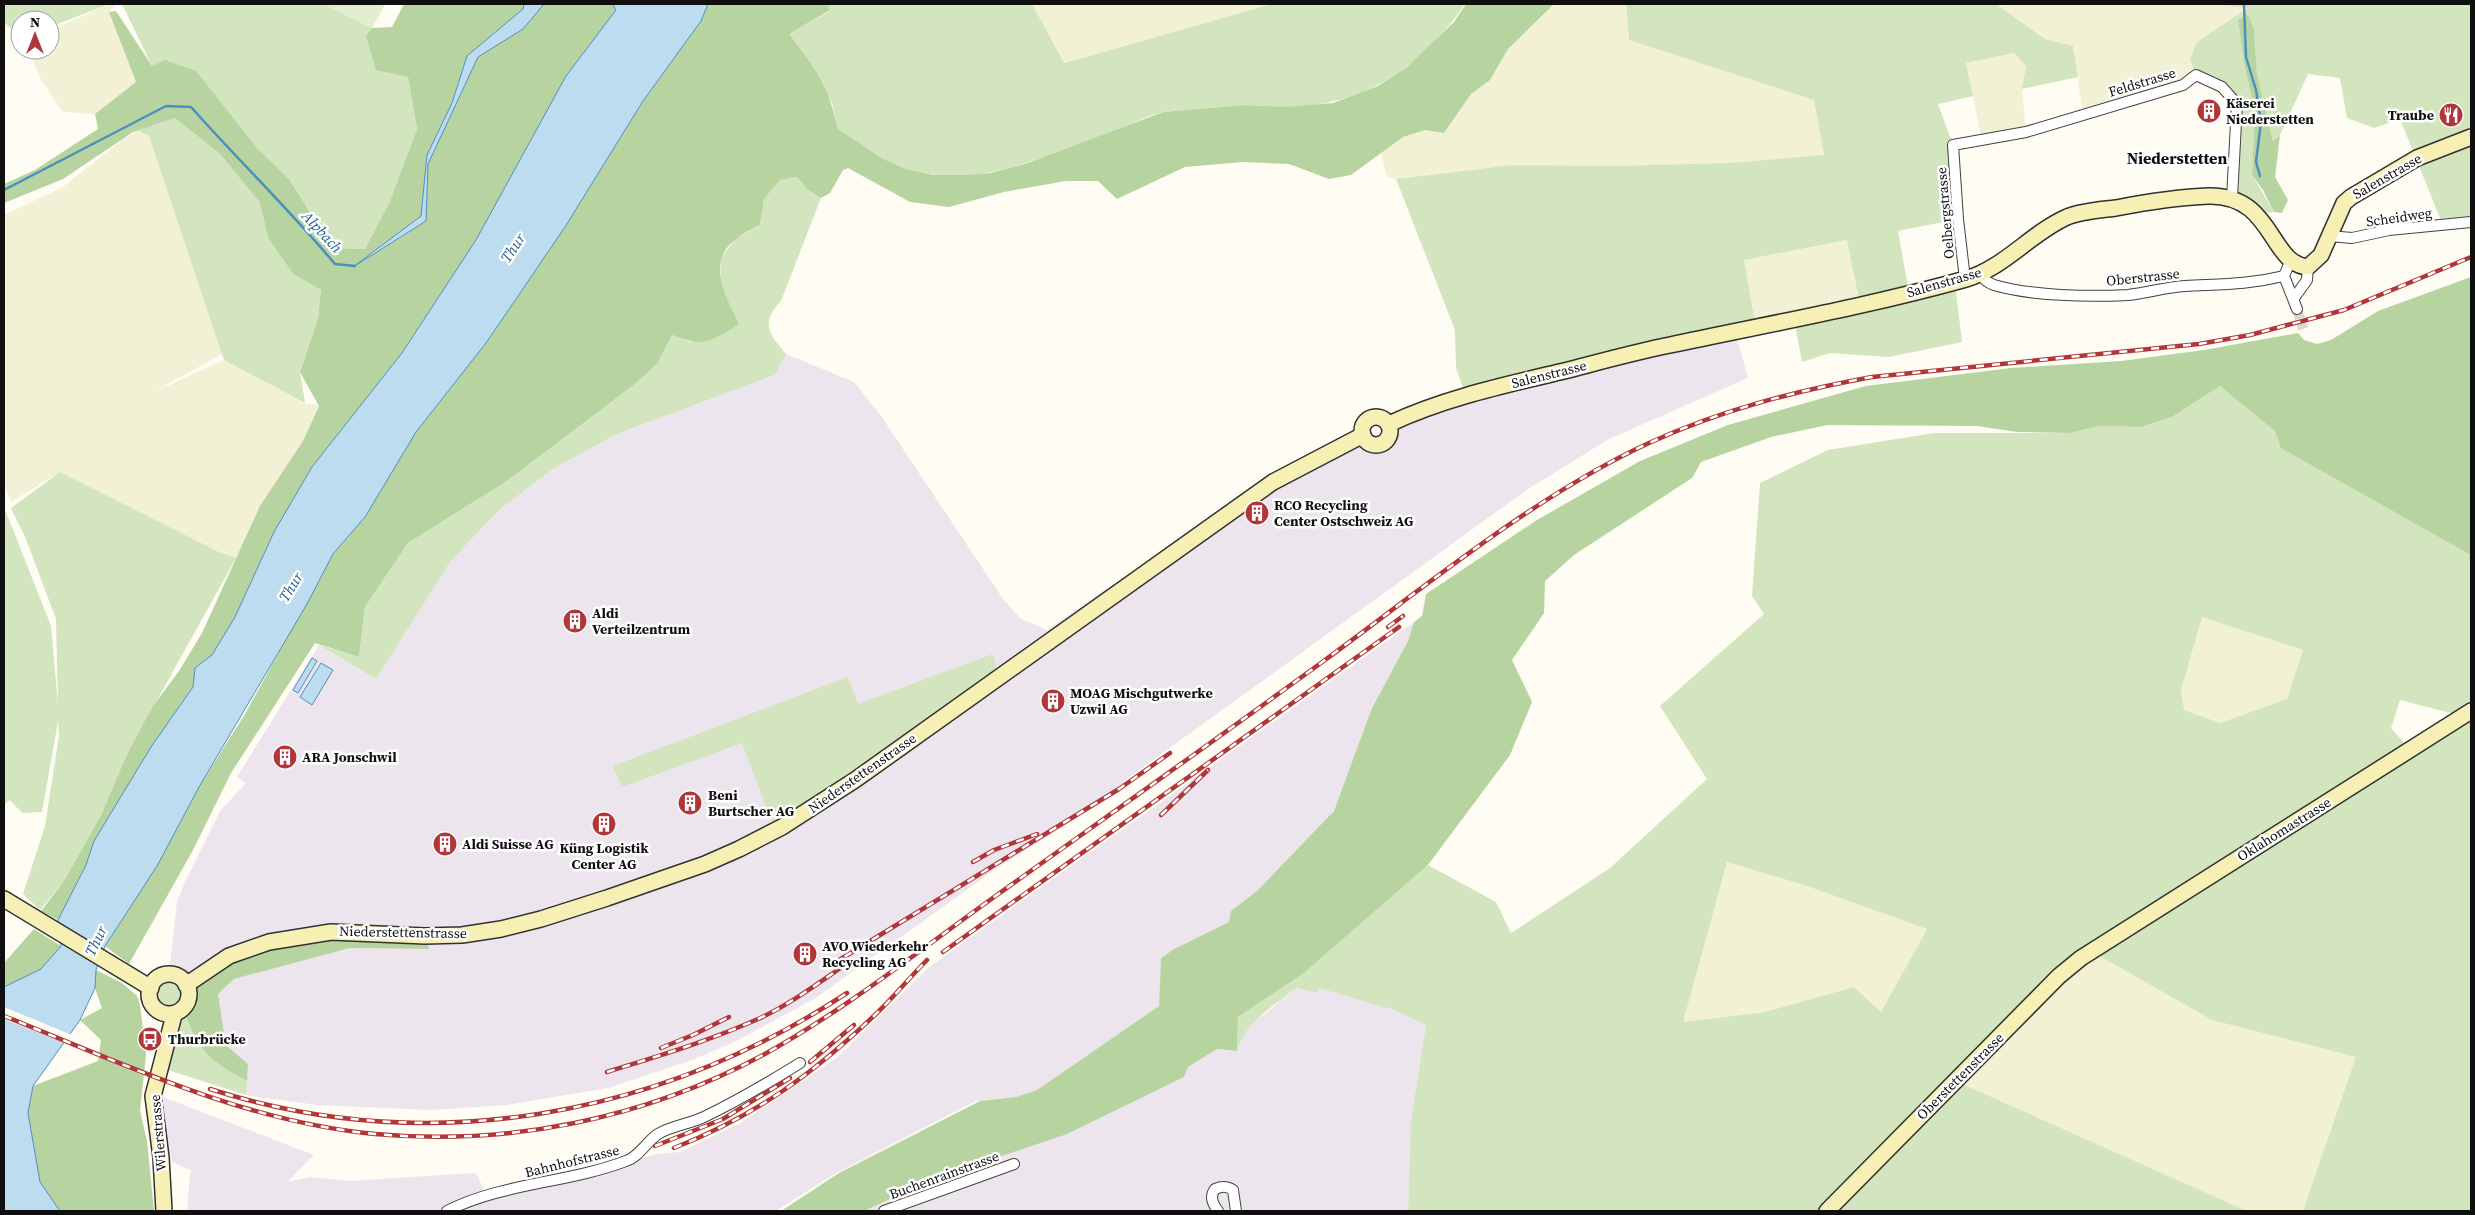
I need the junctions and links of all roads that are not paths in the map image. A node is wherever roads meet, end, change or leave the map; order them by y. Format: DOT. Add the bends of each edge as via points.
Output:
graph roads {
  1 [pos="2471,136"];
  2 [pos="1953,145"];
  3 [pos="2232,198"];
  4 [pos="2471,222"];
  5 [pos="2330,236"];
  6 [pos="2308,267"];
  7 [pos="2287,269"];
  8 [pos="1973,276"];
  9 [pos="2294,298"];
  10 [pos="2297,309"];
  11 [pos="1388,424"];
  12 [pos="1362,435"];
  13 [pos="2471,712"];
  14 [pos="4,900"];
  15 [pos="2097,946"];
  16 [pos="186,985"];
  17 [pos="151,988"];
  18 [pos="167,1014"];
  19 [pos="800,1063"];
  20 [pos="1014,1164"];
  21 [pos="164,1211"];
  22 [pos="447,1211"];
  23 [pos="884,1211"];
  24 [pos="1218,1211"];
  25 [pos="1236,1211"];
  26 [pos="1827,1211"];
  1 -- 5 [label="street, Salenstrasse" via="2417,158 2351,197 2344,203"];
  2 -- 3 [label="street, Feldstrasse" via="2026,132 2183,85 2196,75 2222,87 2237,104"];
  2 -- 8 [label="street, Oelbergstrasse" via="1958,220"];
  3 -- 7 [label="street, Salenstrasse" via="2250,209 2268,228"];
  3 -- 8 [label="street, Salenstrasse" via="2211,196 2151,201 2068,217"];
  4 -- 5 [label="street, Scheidweg" via="2389,230 2352,238"];
  5 -- 6 [label="street, Salenstrasse" via="2321,256"];
  6 -- 7 [label="street"];
  6 -- 9 [label="street" via="2307,280"];
  7 -- 8 [label="street, Oberstrasse" via="2237,285 2184,286 2108,295 2025,291 1993,285"];
  7 -- 9 [label="street"];
  8 -- 11 [label="street, Salenstrasse" via="1485,390"];
  9 -- 10 [label="street"];
  11 -- 12 [label="street" via="1375,417 1367,420"];
  11 -- 12 [label="street" via="1390,436 1382,444 1367,442"];
  12 -- 16 [label="street, Niederstettenstrasse" via="1274,482 854,780 782,827 739,849 560,914 502,929 425,936 331,932 269,942 229,956"];
  13 -- 15 [label="street, Oklahomastrasse"];
  14 -- 17 [label="street"];
  15 -- 26 [label="street, Oberstettenstrasse" via="2060,976"];
  16 -- 17 [label="street" via="181,978 169,973 158,977"];
  16 -- 18 [label="street" via="186,1002"];
  17 -- 18 [label="street, Wilerstrasse" via="152,1004"];
  18 -- 21 [label="street, Wilerstrasse" via="153,1096"];
  19 -- 22 [label="street, Bahnhofstrasse" via="749,1095 702,1118 658,1134 629,1160 604,1169 486,1196"];
  20 -- 23 [label="street, Buchenrainstrasse"];
  24 -- 25 [label="street" via="1212,1196 1215,1189 1229,1187 1233,1190"];
}
